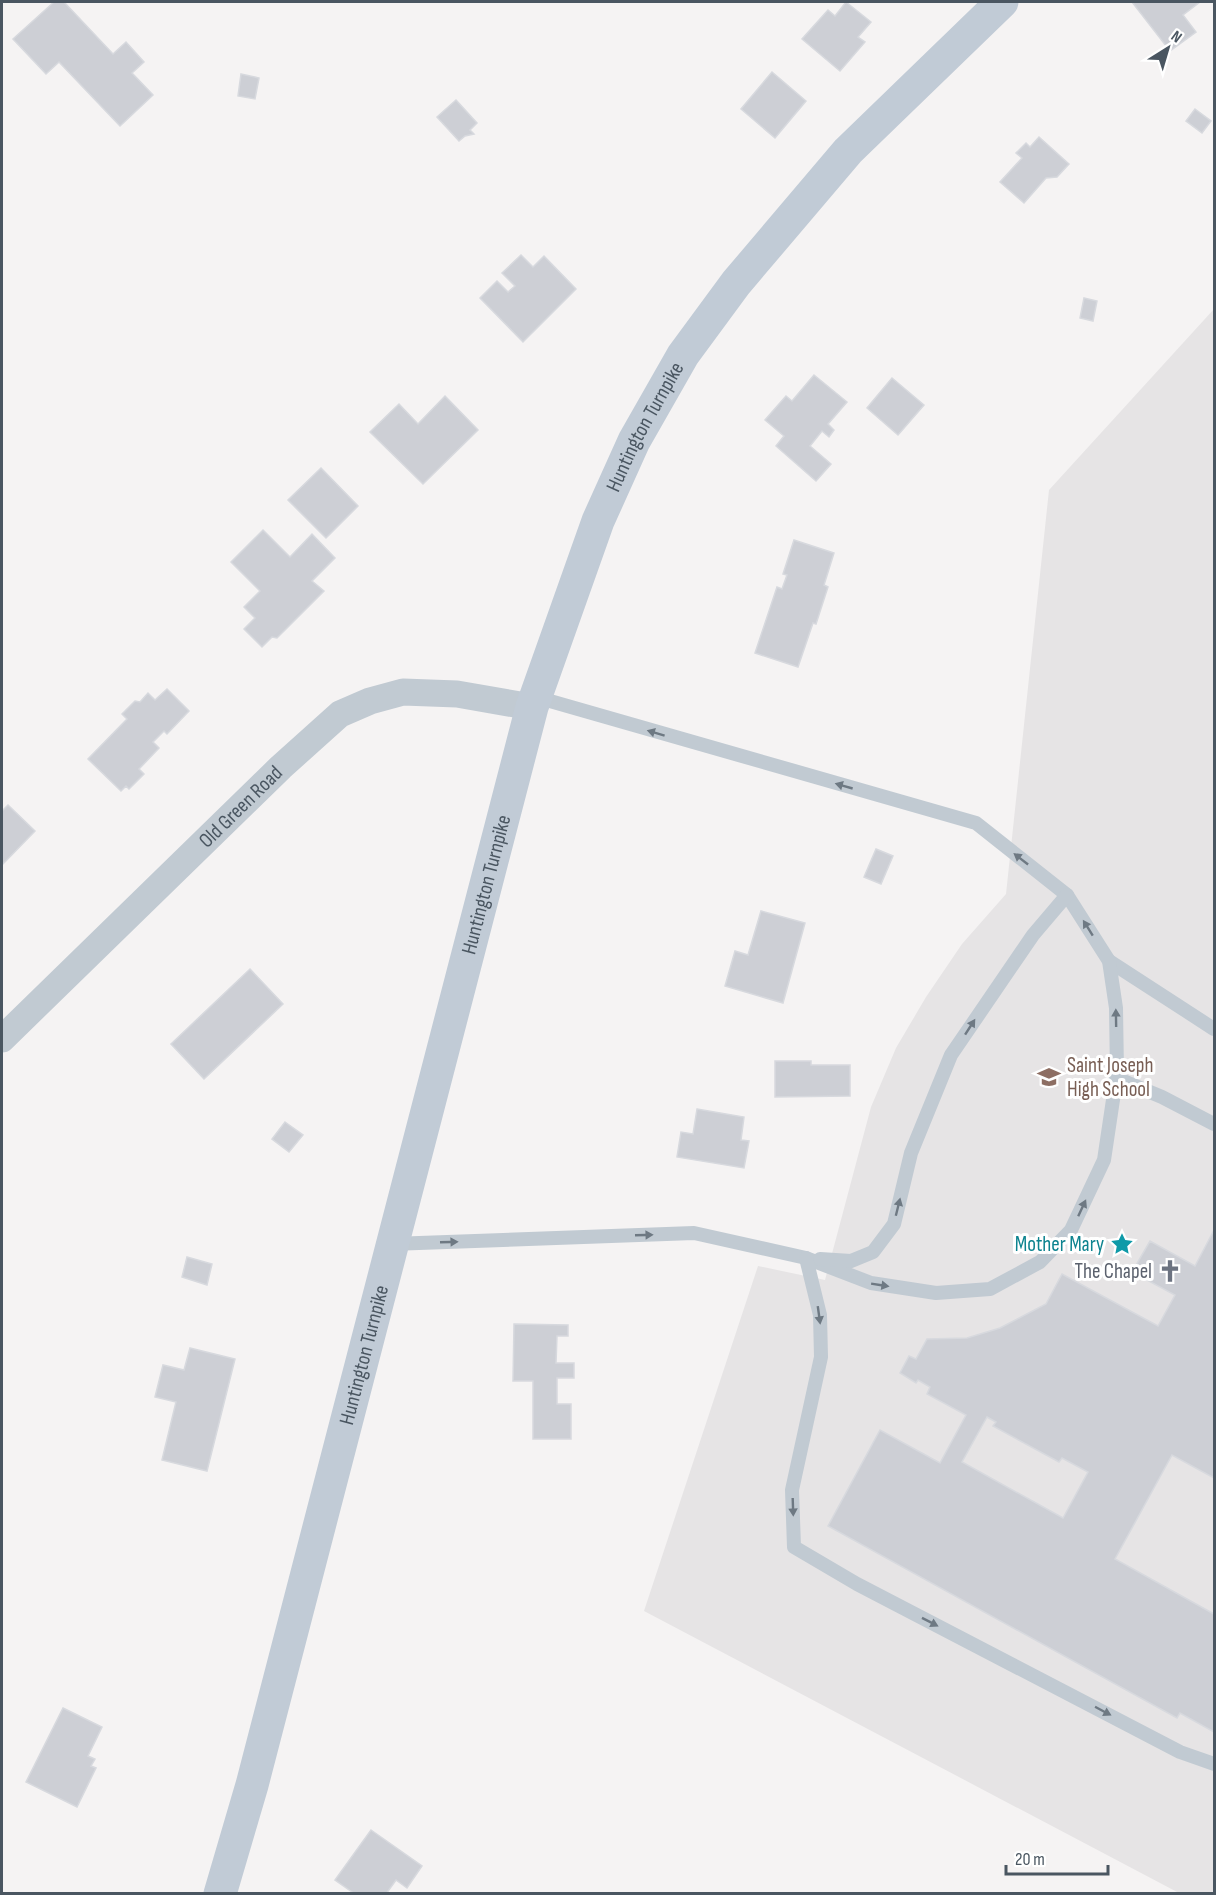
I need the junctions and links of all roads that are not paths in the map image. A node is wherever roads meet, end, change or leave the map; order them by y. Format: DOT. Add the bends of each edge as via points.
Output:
graph roads {
  1 [pos="1002,2"];
  2 [pos="534,702"];
  3 [pos="1067,895"];
  4 [pos="1109,961"];
  5 [pos="1215,1029"];
  6 [pos="2,1039"];
  7 [pos="1116,1078"];
  8 [pos="1215,1124"];
  9 [pos="391,1244"];
  10 [pos="806,1258"];
  11 [pos="1215,1764"];
  12 [pos="220,1893"];
  1 -- 2 [label="main road, Huntington Turnpike" via="848,151 736,283 683,355 634,441 598,520"];
  3 -- 2 [label="lane, one-way" via="976,823"];
  2 -- 6 [label="street, Old Green Road" via="403,692 340,714"];
  2 -- 9 [label="main road, Huntington Turnpike"];
  4 -- 3 [label="lane, one-way"];
  10 -- 3 [label="lane, one-way" via="850,1261 873,1252 894,1224 911,1153 951,1055 1033,935"];
  4 -- 5 [label="lane"];
  7 -- 4 [label="lane, one-way" via="1116,1008"];
  7 -- 8 [label="lane"];
  10 -- 7 [label="lane, one-way" via="871,1283 936,1293 990,1289 1040,1262 1071,1230 1104,1160"];
  9 -- 10 [label="lane, one-way" via="694,1233"];
  9 -- 12 [label="main road, Huntington Turnpike" via="255,1773"];
  10 -- 11 [label="lane, one-way" via="820,1315 821,1356 792,1490 794,1547 856,1584 1180,1752"];
}
